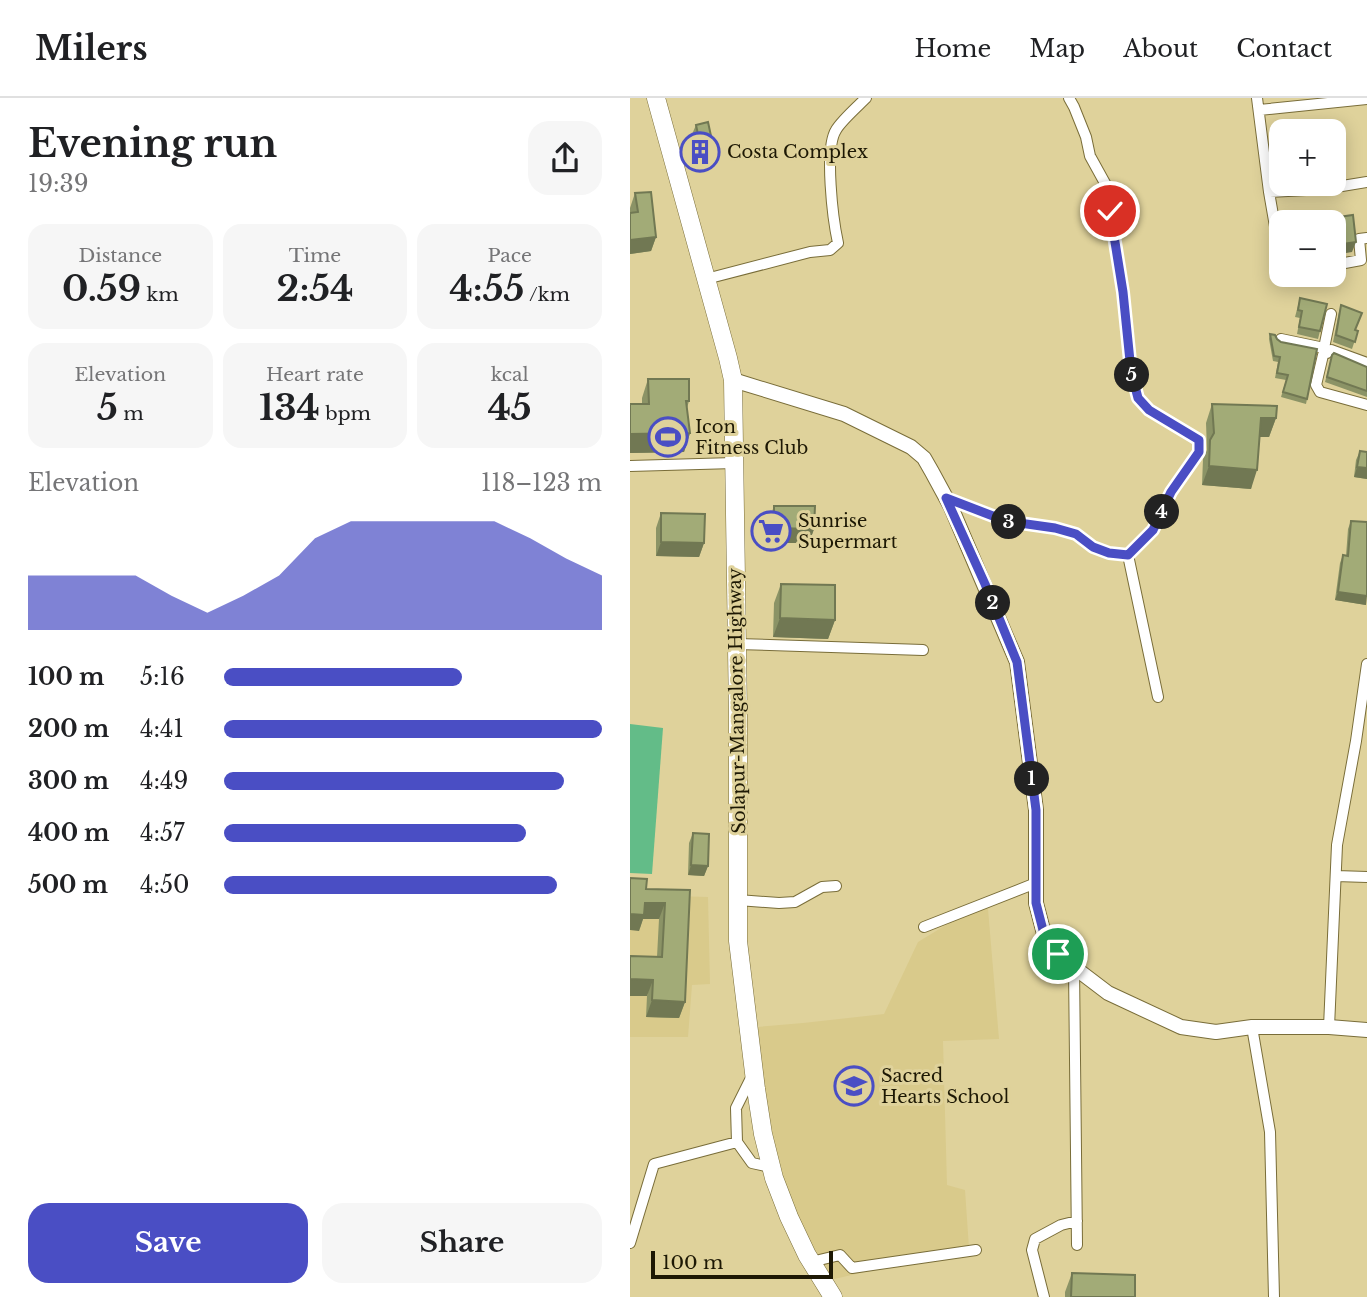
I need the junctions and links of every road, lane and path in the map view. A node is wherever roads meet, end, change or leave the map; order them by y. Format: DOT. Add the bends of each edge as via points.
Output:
graph roads {
  1 [pos="656,98"];
  2 [pos="866,98"];
  3 [pos="1069,98"];
  4 [pos="1257,98"];
  5 [pos="1367,99"];
  6 [pos="1259,110"];
  7 [pos="1367,182"];
  8 [pos="1346,185"];
  9 [pos="1269,192"];
  10 [pos="1367,238"];
  11 [pos="1346,263"];
  12 [pos="706,279"];
  13 [pos="1331,314"];
  14 [pos="1280,339"];
  15 [pos="1325,350"];
  16 [pos="1367,363"];
  17 [pos="733,380"];
  18 [pos="1367,405"];
  19 [pos="734,463"];
  20 [pos="630,466"];
  21 [pos="946,498"];
  22 [pos="1128,555"];
  23 [pos="737,645"];
  24 [pos="923,650"];
  25 [pos="1367,664"];
  26 [pos="1158,696"];
  27 [pos="1361,742"];
  28 [pos="1336,876"];
  29 [pos="1367,877"];
  30 [pos="1036,883"];
  31 [pos="836,886"];
  32 [pos="738,900"];
  33 [pos="924,927"];
  34 [pos="1074,967"];
  35 [pos="1252,1027"];
  36 [pos="1329,1027"];
  37 [pos="1367,1030"];
  38 [pos="754,1071"];
  39 [pos="737,1142"];
  40 [pos="771,1167"];
  41 [pos="1077,1221"];
  42 [pos="630,1243"];
  43 [pos="1077,1245"];
  44 [pos="976,1250"];
  45 [pos="811,1262"];
  46 [pos="834,1297"];
  47 [pos="1044,1297"];
  48 [pos="1274,1297"];
  1 -- 12 [label="highway, Solapur-Mangalore Highway"];
  2 -- 12 [label="street" via="835,131 830,173 838,243 830,250"];
  3 -- 22 [label="street" via="1106,185 1138,398 1149,410 1199,440 1199,452 1171,492 1153,530"];
  4 -- 6 [label="street"];
  5 -- 6 [label="street"];
  6 -- 9 [label="street"];
  7 -- 8 [label="street"];
  10 -- 11 [label="street" via="1359,239 1361,260"];
  12 -- 17 [label="highway, Solapur-Mangalore Highway"];
  13 -- 15 [label="street"];
  14 -- 15 [label="street"];
  15 -- 16 [label="street"];
  15 -- 18 [label="street" via="1316,385 1320,392"];
  17 -- 19 [label="highway, Solapur-Mangalore Highway"];
  17 -- 21 [label="street" via="844,414 911,447 923,458"];
  19 -- 20 [label="street"];
  19 -- 23 [label="highway, Solapur-Mangalore Highway"];
  21 -- 22 [label="street" via="1006,521 1076,534 1093,547"];
  21 -- 30 [label="street" via="1017,662 1036,810"];
  22 -- 26 [label="street"];
  23 -- 24 [label="street"];
  23 -- 32 [label="highway, Solapur-Mangalore Highway"];
  25 -- 27 [label="street"];
  27 -- 28 [label="street" via="1338,845"];
  28 -- 29 [label="street"];
  28 -- 36 [label="street"];
  30 -- 33 [label="street"];
  30 -- 34 [label="street" via="1044,934"];
  31 -- 32 [label="street" via="822,887 795,902"];
  32 -- 38 [label="highway, Solapur-Mangalore Highway" via="738,941"];
  34 -- 35 [label="street" via="1108,993 1181,1027 1216,1032"];
  34 -- 41 [label="street"];
  35 -- 36 [label="street"];
  35 -- 48 [label="street" via="1270,1132"];
  36 -- 37 [label="street"];
  38 -- 39 [label="street" via="736,1108"];
  38 -- 40 [label="highway, Solapur-Mangalore Highway"];
  39 -- 40 [label="street" via="752,1163"];
  39 -- 42 [label="street" via="654,1164"];
  40 -- 45 [label="highway, Solapur-Mangalore Highway"];
  41 -- 43 [label="street"];
  41 -- 47 [label="street" via="1035,1239 1032,1250"];
  44 -- 45 [label="street" via="852,1268 840,1255"];
  45 -- 46 [label="highway, Solapur-Mangalore Highway"];
}
